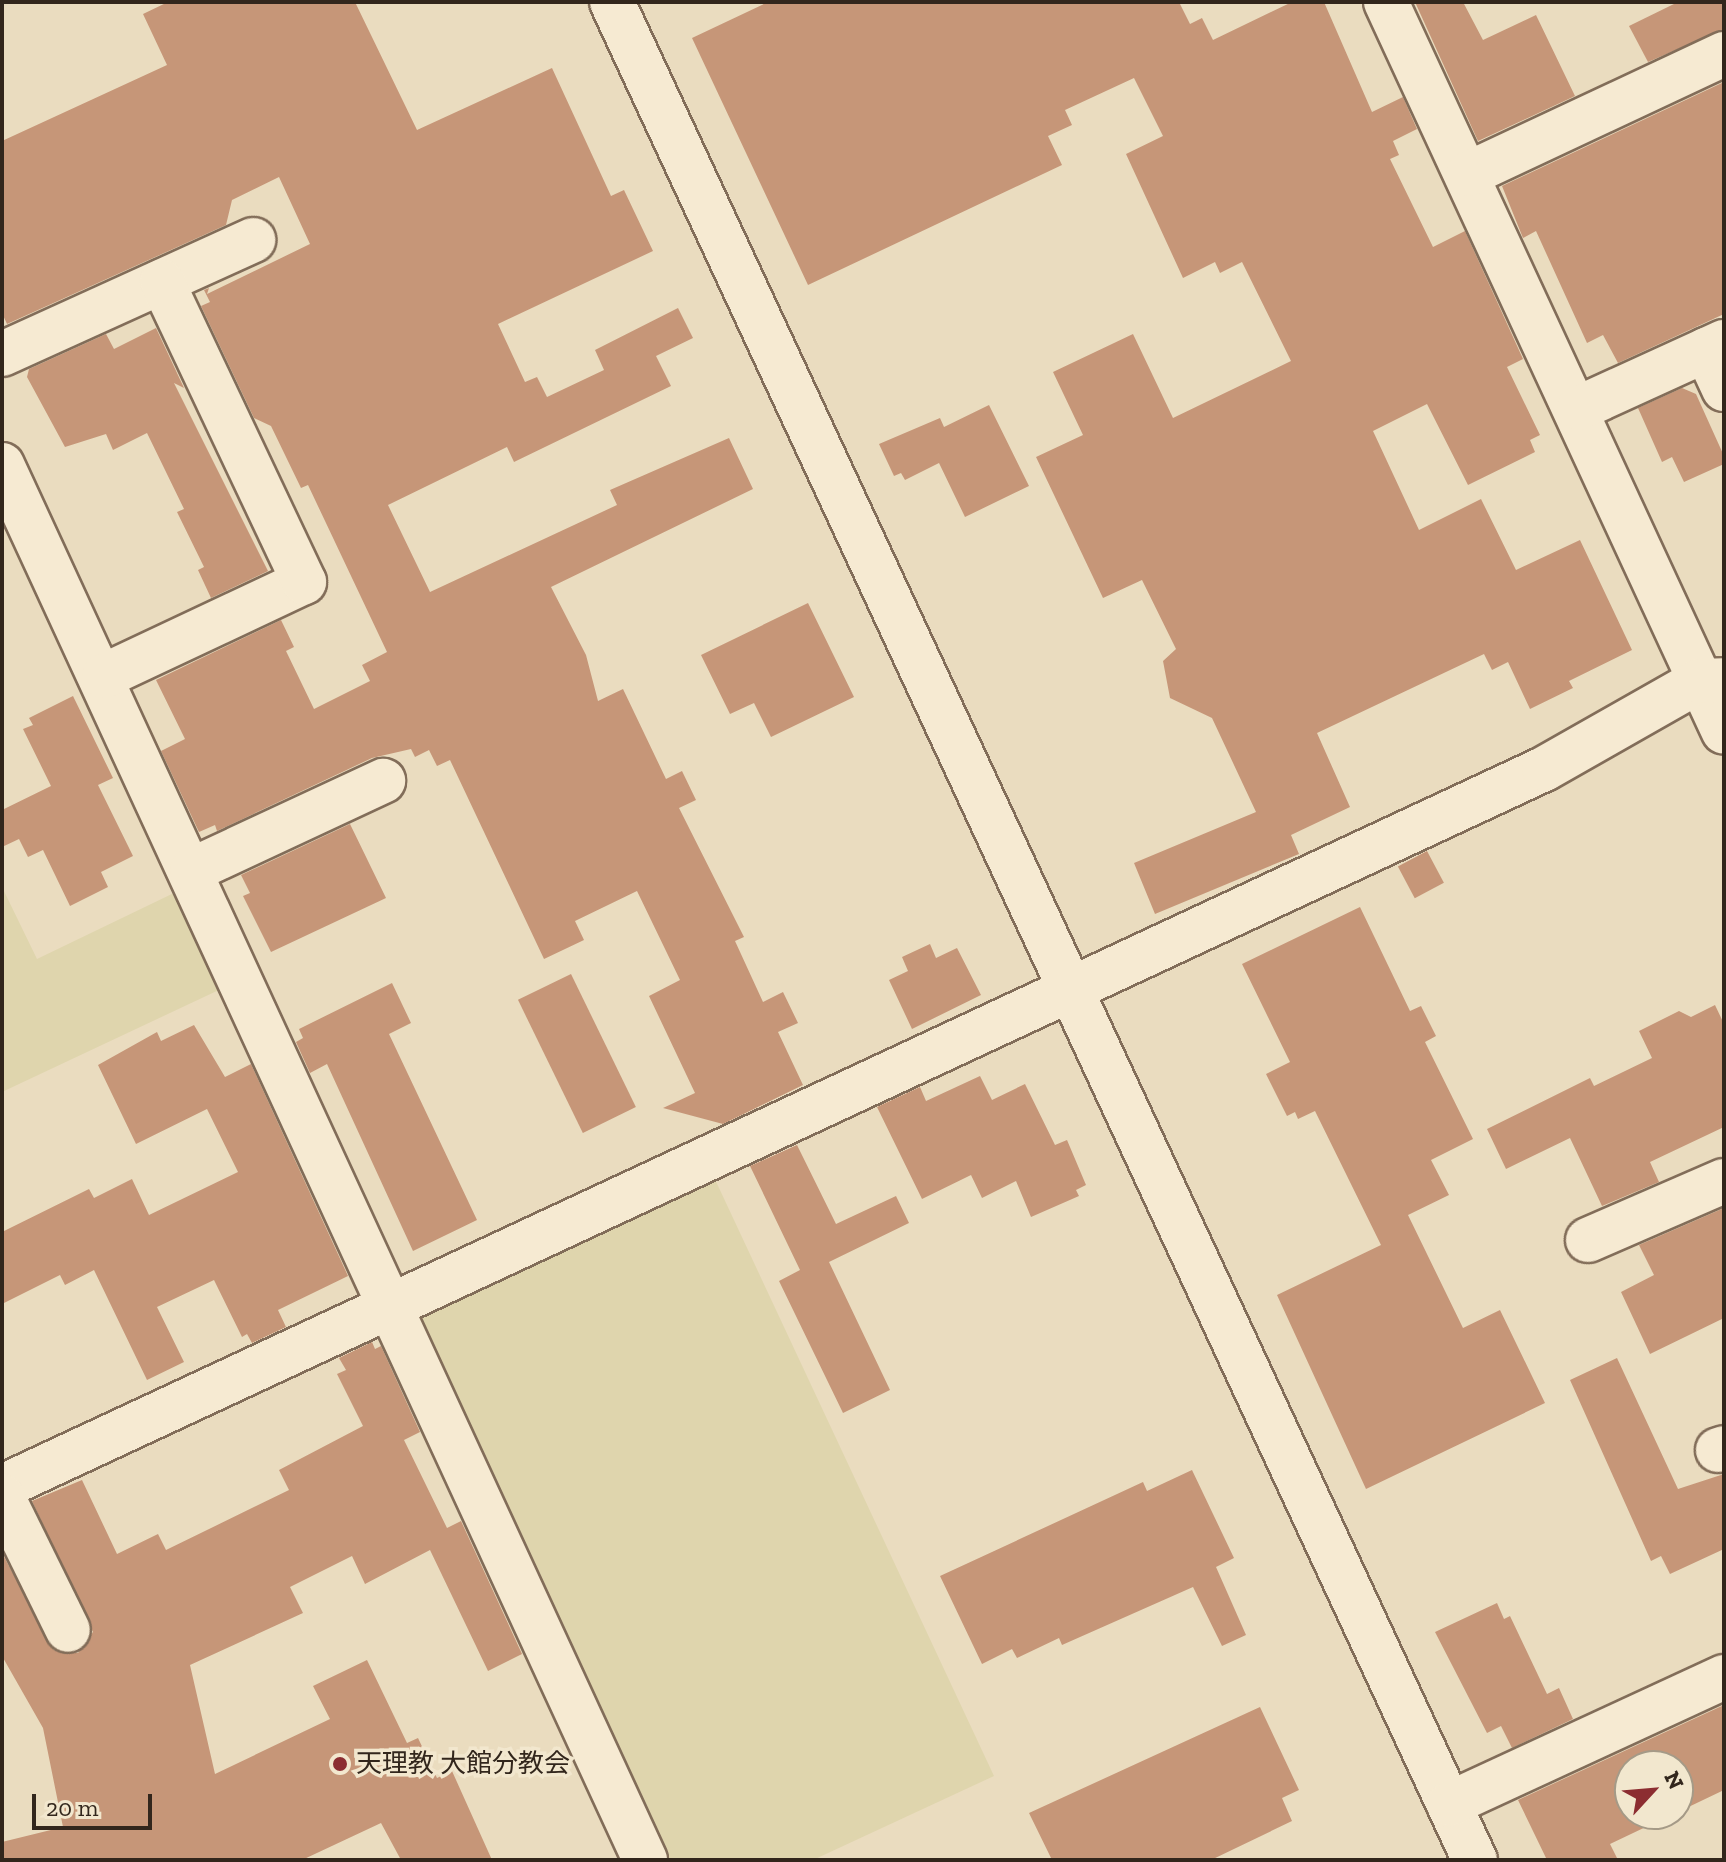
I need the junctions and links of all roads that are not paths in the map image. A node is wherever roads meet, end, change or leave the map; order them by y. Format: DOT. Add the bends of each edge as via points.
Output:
graph roads {
  1 [pos="612,2"];
  2 [pos="1386,2"];
  3 [pos="1724,54"];
  4 [pos="1468,174"];
  5 [pos="253,240"];
  6 [pos="162,282"];
  7 [pos="1715,346"];
  8 [pos="2,354"];
  9 [pos="1724,389"];
  10 [pos="1579,408"];
  11 [pos="5,479"];
  12 [pos="104,676"];
  13 [pos="1711,681"];
  14 [pos="1724,732"];
  15 [pos="383,781"];
  16 [pos="192,870"];
  17 [pos="1066,992"];
  18 [pos="1724,1181"];
  19 [pos="1588,1240"];
  20 [pos="390,1306"];
  21 [pos="2,1487"];
  22 [pos="2,1496"];
  23 [pos="68,1630"];
  24 [pos="1724,1677"];
  25 [pos="1449,1804"];
  26 [pos="645,1860"];
  27 [pos="1475,1860"];
  1 -- 17 [label="street"];
  2 -- 4 [label="street"];
  3 -- 4 [label="street"];
  4 -- 10 [label="street"];
  5 -- 6 [label="street"];
  6 -- 8 [label="street"];
  6 -- 12 [label="street" via="304,582"];
  7 -- 9 [label="street"];
  7 -- 10 [label="street"];
  10 -- 13 [label="street"];
  11 -- 12 [label="street"];
  12 -- 16 [label="street"];
  13 -- 14 [label="street"];
  13 -- 17 [label="street" via="1544,769"];
  15 -- 16 [label="street"];
  16 -- 20 [label="street"];
  17 -- 20 [label="street"];
  17 -- 25 [label="street"];
  18 -- 19 [label="street"];
  20 -- 21 [label="street"];
  20 -- 26 [label="street"];
  22 -- 23 [label="street"];
  24 -- 25 [label="street"];
  25 -- 27 [label="street"];
}
